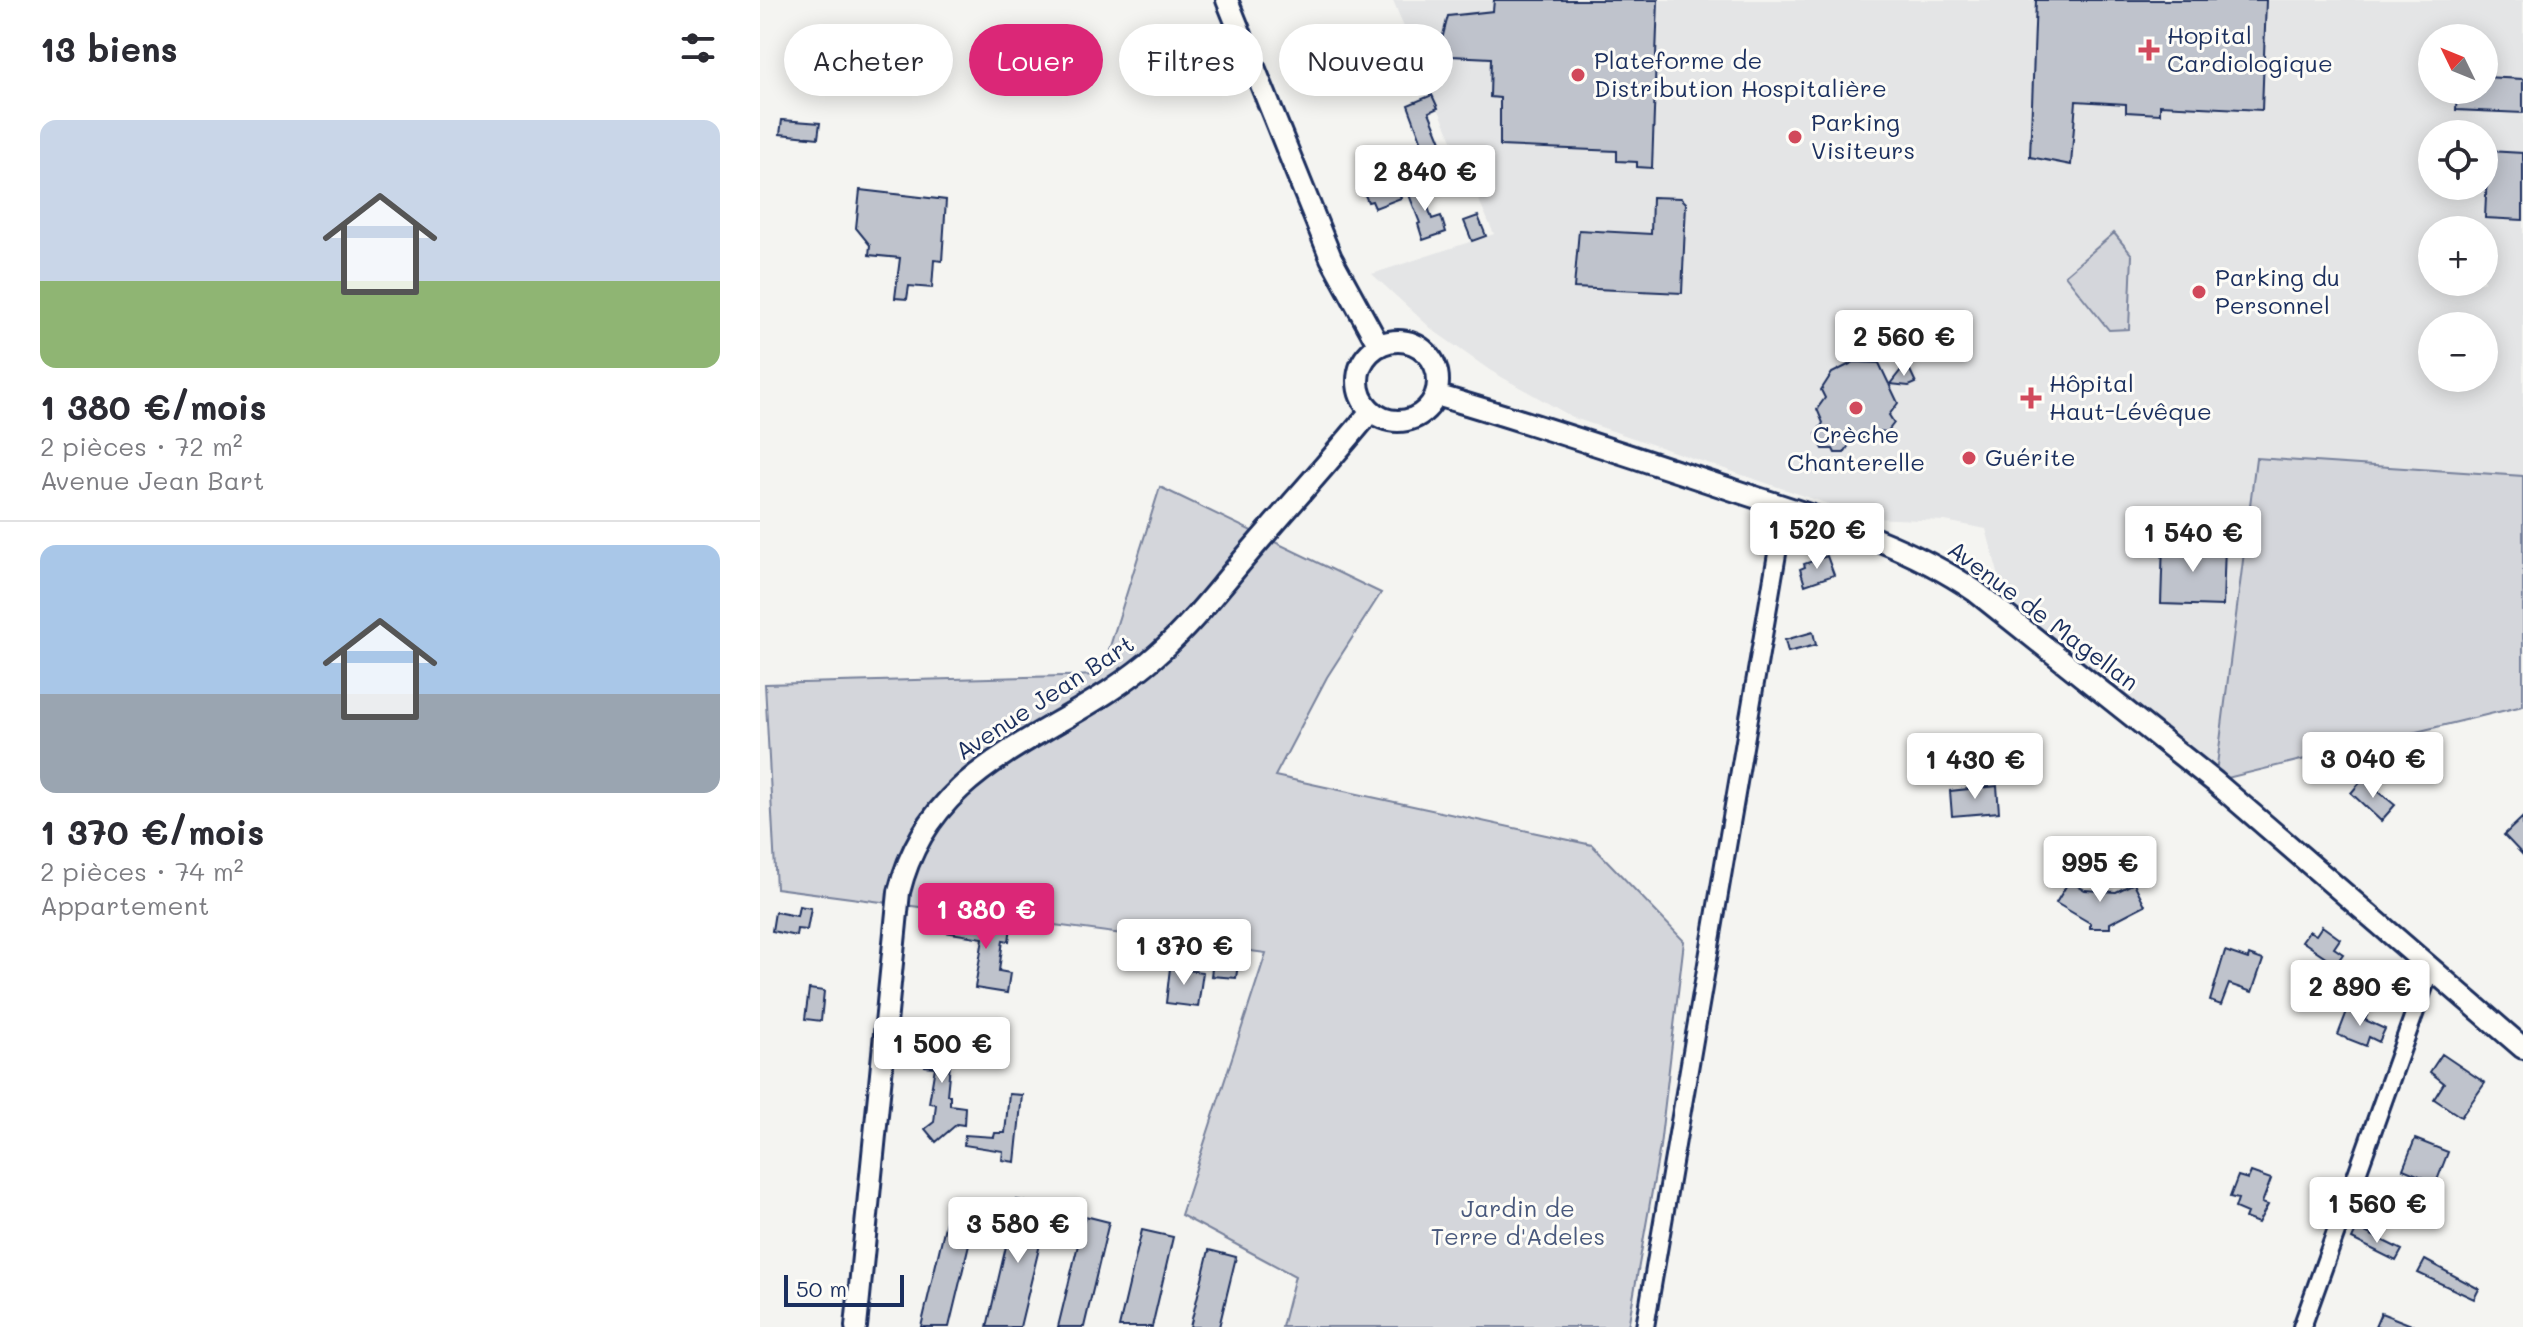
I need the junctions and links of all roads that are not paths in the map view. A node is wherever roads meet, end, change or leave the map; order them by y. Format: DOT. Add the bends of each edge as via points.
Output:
graph roads {
  1 [pos="1227,0"];
  2 [pos="1379,346"];
  3 [pos="1436,395"];
  4 [pos="1371,411"];
  5 [pos="1785,507"];
  6 [pos="2431,967"];
  7 [pos="2523,1048"];
  8 [pos="856,1327"];
  9 [pos="1645,1327"];
  10 [pos="2302,1327"];
  1 -- 2 [label="street" via="1331,258"];
  2 -- 3 [label="street" via="1406,342 1429,356 1436,368"];
  2 -- 4 [label="street" via="1358,376 1363,401"];
  3 -- 4 [label="street" via="1407,420 1382,418"];
  3 -- 5 [label="street, Avenue de Magellan"];
  4 -- 8 [label="street, Avenue Jean Bart" via="1160,652 1111,690 974,774 940,806 923,831 899,892"];
  5 -- 6 [label="street, Avenue de Magellan" via="1914,553 1975,591 2215,782"];
  5 -- 9 [label="street"];
  6 -- 7 [label="street, Avenue de Magellan"];
  6 -- 10 [label="street"];
}
